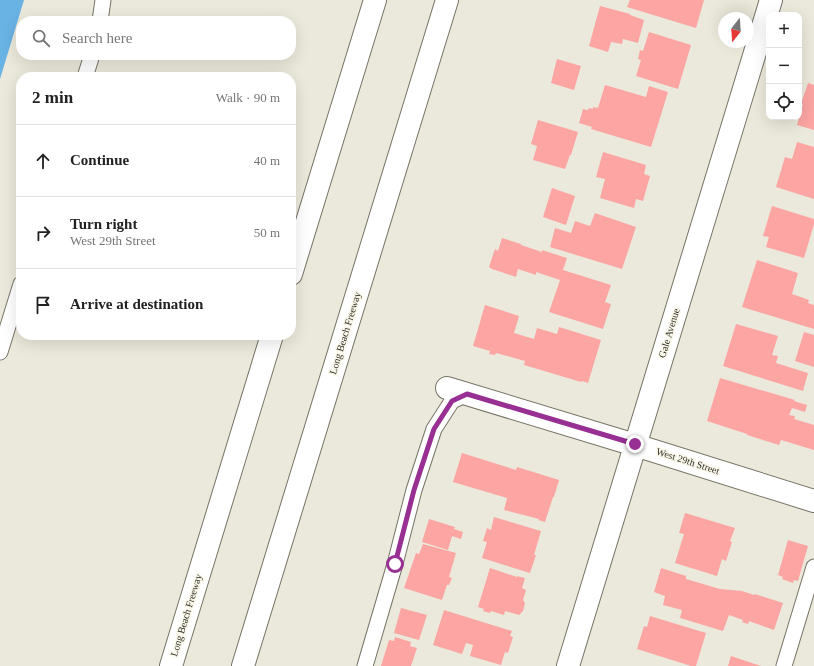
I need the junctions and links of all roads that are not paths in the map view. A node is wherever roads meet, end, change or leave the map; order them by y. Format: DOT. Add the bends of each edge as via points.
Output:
graph roads {
  1 [pos="103,0"];
  2 [pos="375,0"];
  3 [pos="447,0"];
  4 [pos="771,0"];
  5 [pos="101,16"];
  6 [pos="90,60"];
  7 [pos="87,72"];
  8 [pos="296,258"];
  9 [pos="16,300"];
  10 [pos="270,340"];
  11 [pos="0,352"];
  12 [pos="457,391"];
  13 [pos="635,444"];
  14 [pos="814,501"];
  15 [pos="814,568"];
  16 [pos="171,666"];
  17 [pos="243,666"];
  18 [pos="365,666"];
  19 [pos="568,666"];
  20 [pos="784,666"];
  1 -- 5 [label="lane"];
  2 -- 8 [label="main road"];
  3 -- 17 [label="main road, Long Beach Freeway"];
  4 -- 13 [label="main road, Gale Avenue"];
  6 -- 7 [label="lane"];
  9 -- 11 [label="lane"];
  10 -- 16 [label="main road, Long Beach Freeway"];
  12 -- 13 [label="main road, West 29th Street"];
  12 -- 18 [label="lane" via="434,429 414,490"];
  13 -- 14 [label="main road, West 29th Street"];
  13 -- 19 [label="main road, Gale Avenue"];
  15 -- 20 [label="lane"];
}
